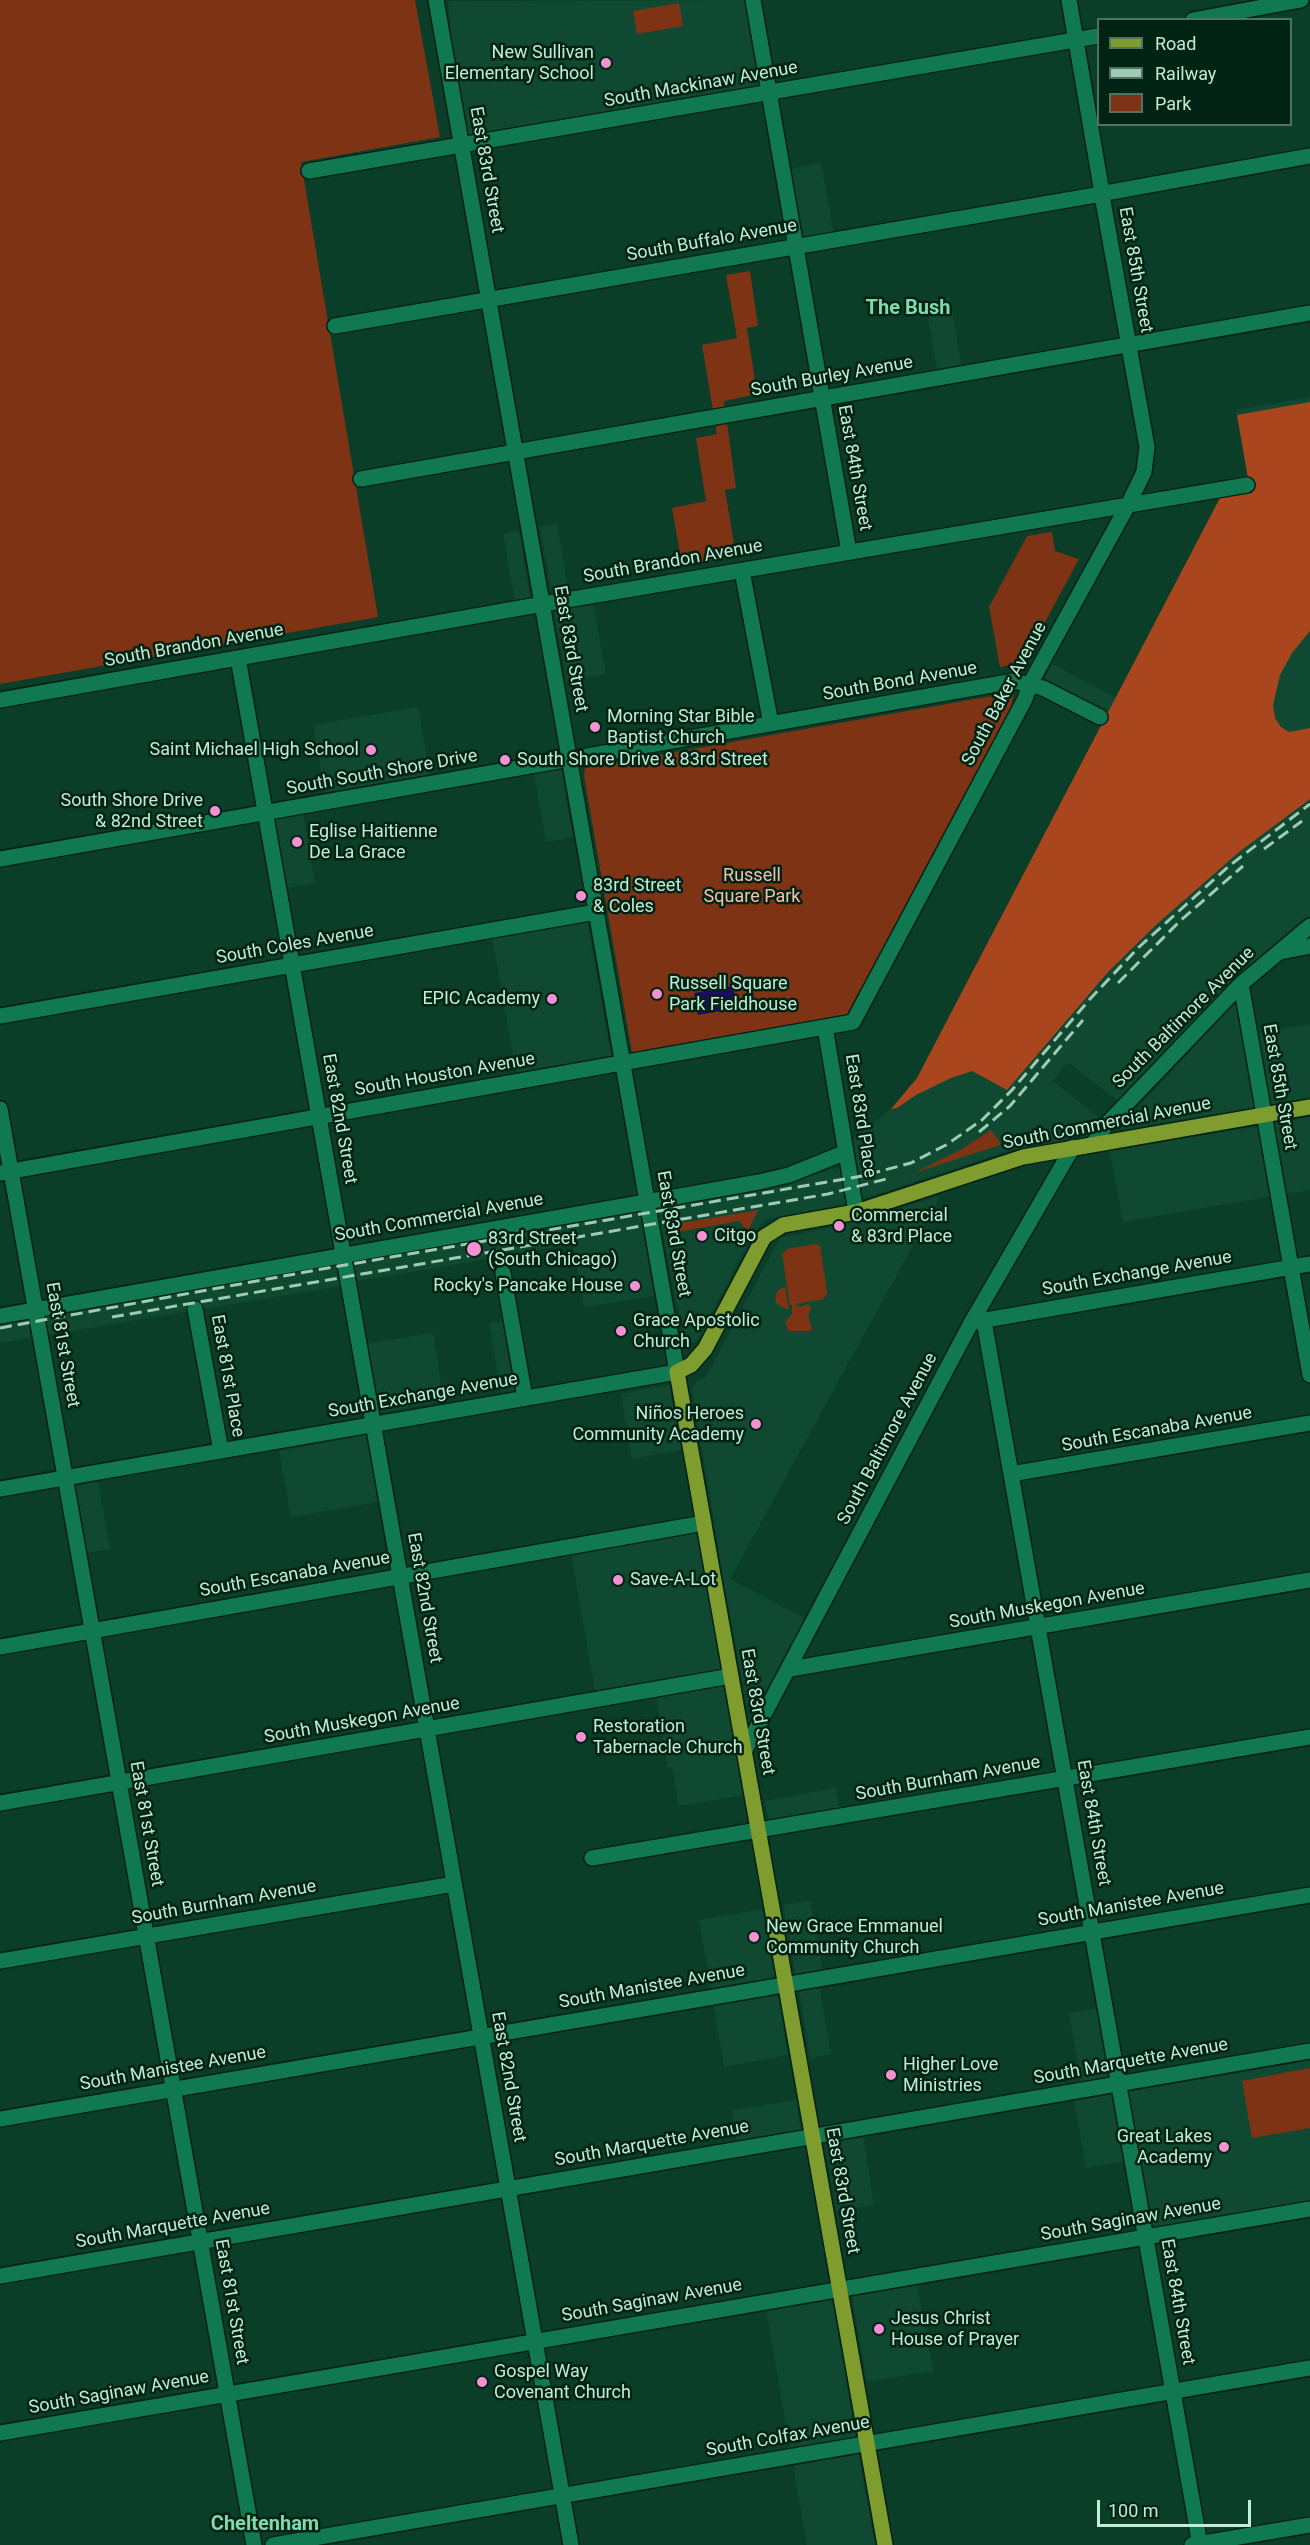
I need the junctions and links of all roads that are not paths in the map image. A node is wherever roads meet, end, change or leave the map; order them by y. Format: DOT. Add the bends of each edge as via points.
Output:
graph roads {
  1 [pos="436,0"];
  2 [pos="753,0"];
  3 [pos="1069,0"];
  4 [pos="1301,0"];
  5 [pos="1203,18"];
  6 [pos="1097,36"];
  7 [pos="1076,40"];
  8 [pos="770,93"];
  9 [pos="462,145"];
  10 [pos="1310,156"];
  11 [pos="309,171"];
  12 [pos="1103,194"];
  13 [pos="796,246"];
  14 [pos="489,299"];
  15 [pos="1310,313"];
  16 [pos="335,326"];
  17 [pos="1129,345"];
  18 [pos="822,399"];
  19 [pos="517,452"];
  20 [pos="361,479"];
  21 [pos="1247,485"];
  22 [pos="1128,505"];
  23 [pos="849,552"];
  24 [pos="742,570"];
  25 [pos="543,604"];
  26 [pos="238,658"];
  27 [pos="1030,684"];
  28 [pos="0,700"];
  29 [pos="1100,717"];
  30 [pos="771,724"];
  31 [pos="570,760"];
  32 [pos="265,813"];
  33 [pos="0,860"];
  34 [pos="596,912"];
  35 [pos="1310,926"];
  36 [pos="1310,946"];
  37 [pos="1277,952"];
  38 [pos="292,965"];
  39 [pos="1241,984"];
  40 [pos="0,1016"];
  41 [pos="825,1027"];
  42 [pos="622,1063"];
  43 [pos="1310,1107"];
  44 [pos="0,1109"];
  45 [pos="1264,1115"];
  46 [pos="319,1117"];
  47 [pos="1093,1144"];
  48 [pos="1073,1147"];
  49 [pos="846,1152"];
  50 [pos="6,1172"];
  51 [pos="647,1202"];
  52 [pos="856,1212"];
  53 [pos="775,1228"];
  54 [pos="343,1255"];
  55 [pos="1310,1264"];
  56 [pos="1291,1268"];
  57 [pos="503,1273"];
  58 [pos="36,1309"];
  59 [pos="195,1309"];
  60 [pos="0,1316"];
  61 [pos="978,1322"];
  62 [pos="677,1372"];
  63 [pos="1310,1375"];
  64 [pos="525,1398"];
  65 [pos="1310,1423"];
  66 [pos="373,1424"];
  67 [pos="221,1451"];
  68 [pos="1011,1474"];
  69 [pos="65,1478"];
  70 [pos="0,1489"];
  71 [pos="704,1523"];
  72 [pos="400,1576"];
  73 [pos="1310,1580"];
  74 [pos="1038,1627"];
  75 [pos="92,1631"];
  76 [pos="0,1647"];
  77 [pos="790,1669"];
  78 [pos="731,1676"];
  79 [pos="427,1729"];
  80 [pos="1310,1737"];
  81 [pos="744,1752"];
  82 [pos="1065,1778"];
  83 [pos="119,1783"];
  84 [pos="0,1803"];
  85 [pos="759,1832"];
  86 [pos="592,1858"];
  87 [pos="454,1884"];
  88 [pos="1310,1895"];
  89 [pos="1092,1932"];
  90 [pos="146,1936"];
  91 [pos="0,1961"];
  92 [pos="785,1984"];
  93 [pos="481,2036"];
  94 [pos="1310,2051"];
  95 [pos="1119,2084"];
  96 [pos="173,2089"];
  97 [pos="0,2119"];
  98 [pos="812,2136"];
  99 [pos="508,2188"];
  100 [pos="1310,2209"];
  101 [pos="1146,2237"];
  102 [pos="200,2241"];
  103 [pos="0,2276"];
  104 [pos="840,2289"];
  105 [pos="535,2341"];
  106 [pos="1310,2368"];
  107 [pos="1173,2391"];
  108 [pos="227,2394"];
  109 [pos="0,2433"];
  110 [pos="867,2443"];
  111 [pos="562,2495"];
  112 [pos="1310,2525"];
  113 [pos="254,2545"];
  114 [pos="273,2545"];
  115 [pos="571,2545"];
  116 [pos="885,2545"];
  117 [pos="1197,2545"];
  1 -- 9 [label="street, East 83rd Street"];
  2 -- 8 [label="street, East 84th Street"];
  3 -- 7 [label="street, East 85th Street"];
  4 -- 5 [label="street"];
  6 -- 7 [label="street, South Mackinaw Avenue"];
  7 -- 8 [label="street, South Mackinaw Avenue"];
  7 -- 12 [label="street, East 85th Street"];
  8 -- 9 [label="street, South Mackinaw Avenue"];
  8 -- 13 [label="street, East 84th Street"];
  9 -- 11 [label="street, South Mackinaw Avenue"];
  9 -- 14 [label="street, East 83rd Street"];
  10 -- 12 [label="street, South Buffalo Avenue"];
  12 -- 13 [label="street, South Buffalo Avenue"];
  12 -- 17 [label="street, East 85th Street"];
  13 -- 14 [label="street, South Buffalo Avenue"];
  13 -- 18 [label="street, East 84th Street"];
  14 -- 16 [label="street, South Buffalo Avenue"];
  14 -- 19 [label="street, East 83rd Street"];
  15 -- 17 [label="street, South Burley Avenue"];
  17 -- 18 [label="street, South Burley Avenue"];
  17 -- 22 [label="street, South Baker Avenue" via="1147,457"];
  18 -- 19 [label="street, South Burley Avenue"];
  18 -- 23 [label="street, East 84th Street"];
  19 -- 20 [label="street, South Burley Avenue"];
  19 -- 25 [label="street, East 83rd Street"];
  21 -- 22 [label="street, South Brandon Avenue"];
  22 -- 23 [label="street, South Brandon Avenue"];
  22 -- 27 [label="street, South Baker Avenue"];
  23 -- 24 [label="street, South Brandon Avenue"];
  24 -- 25 [label="street, South Brandon Avenue"];
  24 -- 30 [label="street"];
  25 -- 26 [label="street, South Brandon Avenue"];
  25 -- 31 [label="street, East 83rd Street"];
  26 -- 28 [label="street, South Brandon Avenue"];
  26 -- 32 [label="street, East 82nd Street"];
  27 -- 29 [label="street, South Bond Avenue"];
  27 -- 30 [label="street, South Bond Avenue" via="1014,681"];
  27 -- 41 [label="street, South Baker Avenue" via="853,1022"];
  30 -- 31 [label="street, South South Shore Drive"];
  31 -- 32 [label="street, South South Shore Drive"];
  31 -- 34 [label="street, East 83rd Street"];
  32 -- 33 [label="street, South South Shore Drive"];
  32 -- 38 [label="street, East 82nd Street"];
  34 -- 38 [label="street, South Coles Avenue"];
  34 -- 42 [label="street, East 83rd Street"];
  35 -- 37 [label="street, South Baltimore Avenue"];
  36 -- 37 [label="street"];
  37 -- 39 [label="street, South Baltimore Avenue"];
  38 -- 40 [label="street, South Coles Avenue"];
  38 -- 46 [label="street, East 82nd Street"];
  39 -- 45 [label="street, East 85th Street"];
  39 -- 47 [label="street, South Baltimore Avenue" via="1106,1125"];
  41 -- 42 [label="street, South Houston Avenue"];
  41 -- 49 [label="street, East 83rd Place"];
  42 -- 46 [label="street, South Houston Avenue"];
  42 -- 51 [label="street, East 83rd Street"];
  43 -- 45 [label="main road, South Commercial Avenue"];
  44 -- 50 [label="street, East 81st Street"];
  45 -- 47 [label="main road, South Commercial Avenue"];
  45 -- 56 [label="street, East 85th Street"];
  46 -- 50 [label="street, South Houston Avenue"];
  46 -- 54 [label="street, East 82nd Street"];
  47 -- 48 [label="main road, South Commercial Avenue"];
  48 -- 52 [label="main road, South Commercial Avenue" via="1005,1162"];
  48 -- 61 [label="street, South Baltimore Avenue"];
  49 -- 51 [label="street, South Commercial Avenue" via="773,1179"];
  49 -- 52 [label="street, East 83rd Place"];
  50 -- 58 [label="street, East 81st Street"];
  51 -- 54 [label="street, South Commercial Avenue"];
  51 -- 62 [label="street, East 83rd Street"];
  52 -- 53 [label="main road, South Commercial Avenue"];
  53 -- 62 [label="main road, South Exchange Avenue" via="759,1245 705,1349 691,1365"];
  54 -- 58 [label="street, South Commercial Avenue"];
  54 -- 66 [label="street, East 82nd Street"];
  55 -- 56 [label="street, South Exchange Avenue"];
  56 -- 61 [label="street, South Exchange Avenue"];
  56 -- 63 [label="street, East 85th Street"];
  57 -- 64 [label="street"];
  58 -- 60 [label="street, South Commercial Avenue"];
  58 -- 69 [label="street, East 81st Street"];
  59 -- 67 [label="street, East 81st Place"];
  61 -- 68 [label="street, East 84th Street"];
  61 -- 77 [label="street, South Baltimore Avenue"];
  62 -- 64 [label="street, South Exchange Avenue"];
  62 -- 71 [label="main road, East 83rd Street"];
  64 -- 66 [label="street, South Exchange Avenue"];
  65 -- 68 [label="street, South Escanaba Avenue"];
  66 -- 67 [label="street, South Exchange Avenue"];
  66 -- 72 [label="street, East 82nd Street"];
  67 -- 69 [label="street, South Exchange Avenue"];
  68 -- 74 [label="street, East 84th Street"];
  69 -- 70 [label="street, South Exchange Avenue"];
  69 -- 75 [label="street, East 81st Street"];
  71 -- 72 [label="street, South Escanaba Avenue"];
  71 -- 78 [label="main road, East 83rd Street"];
  72 -- 75 [label="street, South Escanaba Avenue"];
  72 -- 79 [label="street, East 82nd Street"];
  73 -- 74 [label="street, South Muskegon Avenue"];
  74 -- 77 [label="street, South Muskegon Avenue"];
  74 -- 82 [label="street, East 84th Street"];
  75 -- 76 [label="street, South Escanaba Avenue"];
  75 -- 83 [label="street, East 81st Street"];
  77 -- 81 [label="street, South Baltimore Avenue"];
  78 -- 79 [label="street, South Muskegon Avenue"];
  78 -- 81 [label="main road, East 83rd Street"];
  79 -- 83 [label="street, South Muskegon Avenue"];
  79 -- 87 [label="street, East 82nd Street"];
  80 -- 82 [label="street, South Burnham Avenue"];
  81 -- 85 [label="main road, East 83rd Street"];
  82 -- 85 [label="street, South Burnham Avenue"];
  82 -- 89 [label="street, East 84th Street"];
  83 -- 84 [label="street, South Muskegon Avenue"];
  83 -- 90 [label="street, East 81st Street"];
  85 -- 86 [label="street, South Burnham Avenue"];
  85 -- 92 [label="main road, East 83rd Street"];
  87 -- 90 [label="street, South Burnham Avenue"];
  87 -- 93 [label="street, East 82nd Street"];
  88 -- 89 [label="street, South Manistee Avenue"];
  89 -- 92 [label="street, South Manistee Avenue"];
  89 -- 95 [label="street, East 84th Street"];
  90 -- 91 [label="street, South Burnham Avenue"];
  90 -- 96 [label="street, East 81st Street"];
  92 -- 93 [label="street, South Manistee Avenue"];
  92 -- 98 [label="main road, East 83rd Street"];
  93 -- 96 [label="street, South Manistee Avenue"];
  93 -- 99 [label="street, East 82nd Street"];
  94 -- 95 [label="street, South Marquette Avenue"];
  95 -- 98 [label="street, South Marquette Avenue"];
  95 -- 101 [label="street, East 84th Street"];
  96 -- 97 [label="street, South Manistee Avenue"];
  96 -- 102 [label="street, East 81st Street"];
  98 -- 99 [label="street, South Marquette Avenue"];
  98 -- 104 [label="main road, East 83rd Street"];
  99 -- 102 [label="street, South Marquette Avenue"];
  99 -- 105 [label="street, East 82nd Street"];
  100 -- 101 [label="street, South Saginaw Avenue"];
  101 -- 104 [label="street, South Saginaw Avenue"];
  101 -- 107 [label="street, East 84th Street"];
  102 -- 103 [label="street, South Marquette Avenue"];
  102 -- 108 [label="street, East 81st Street"];
  104 -- 105 [label="street, South Saginaw Avenue"];
  104 -- 110 [label="main road, East 83rd Street"];
  105 -- 108 [label="street, South Saginaw Avenue"];
  105 -- 111 [label="street, East 82nd Street"];
  106 -- 107 [label="street, South Colfax Avenue"];
  107 -- 110 [label="street, South Colfax Avenue"];
  107 -- 117 [label="street, East 84th Street"];
  108 -- 109 [label="street, South Saginaw Avenue"];
  108 -- 113 [label="street, East 81st Street"];
  110 -- 111 [label="street, South Colfax Avenue"];
  110 -- 116 [label="main road, East 83rd Street"];
  111 -- 114 [label="street, South Colfax Avenue"];
  111 -- 115 [label="street, East 82nd Street"];
  112 -- 117 [label="street"];
}
